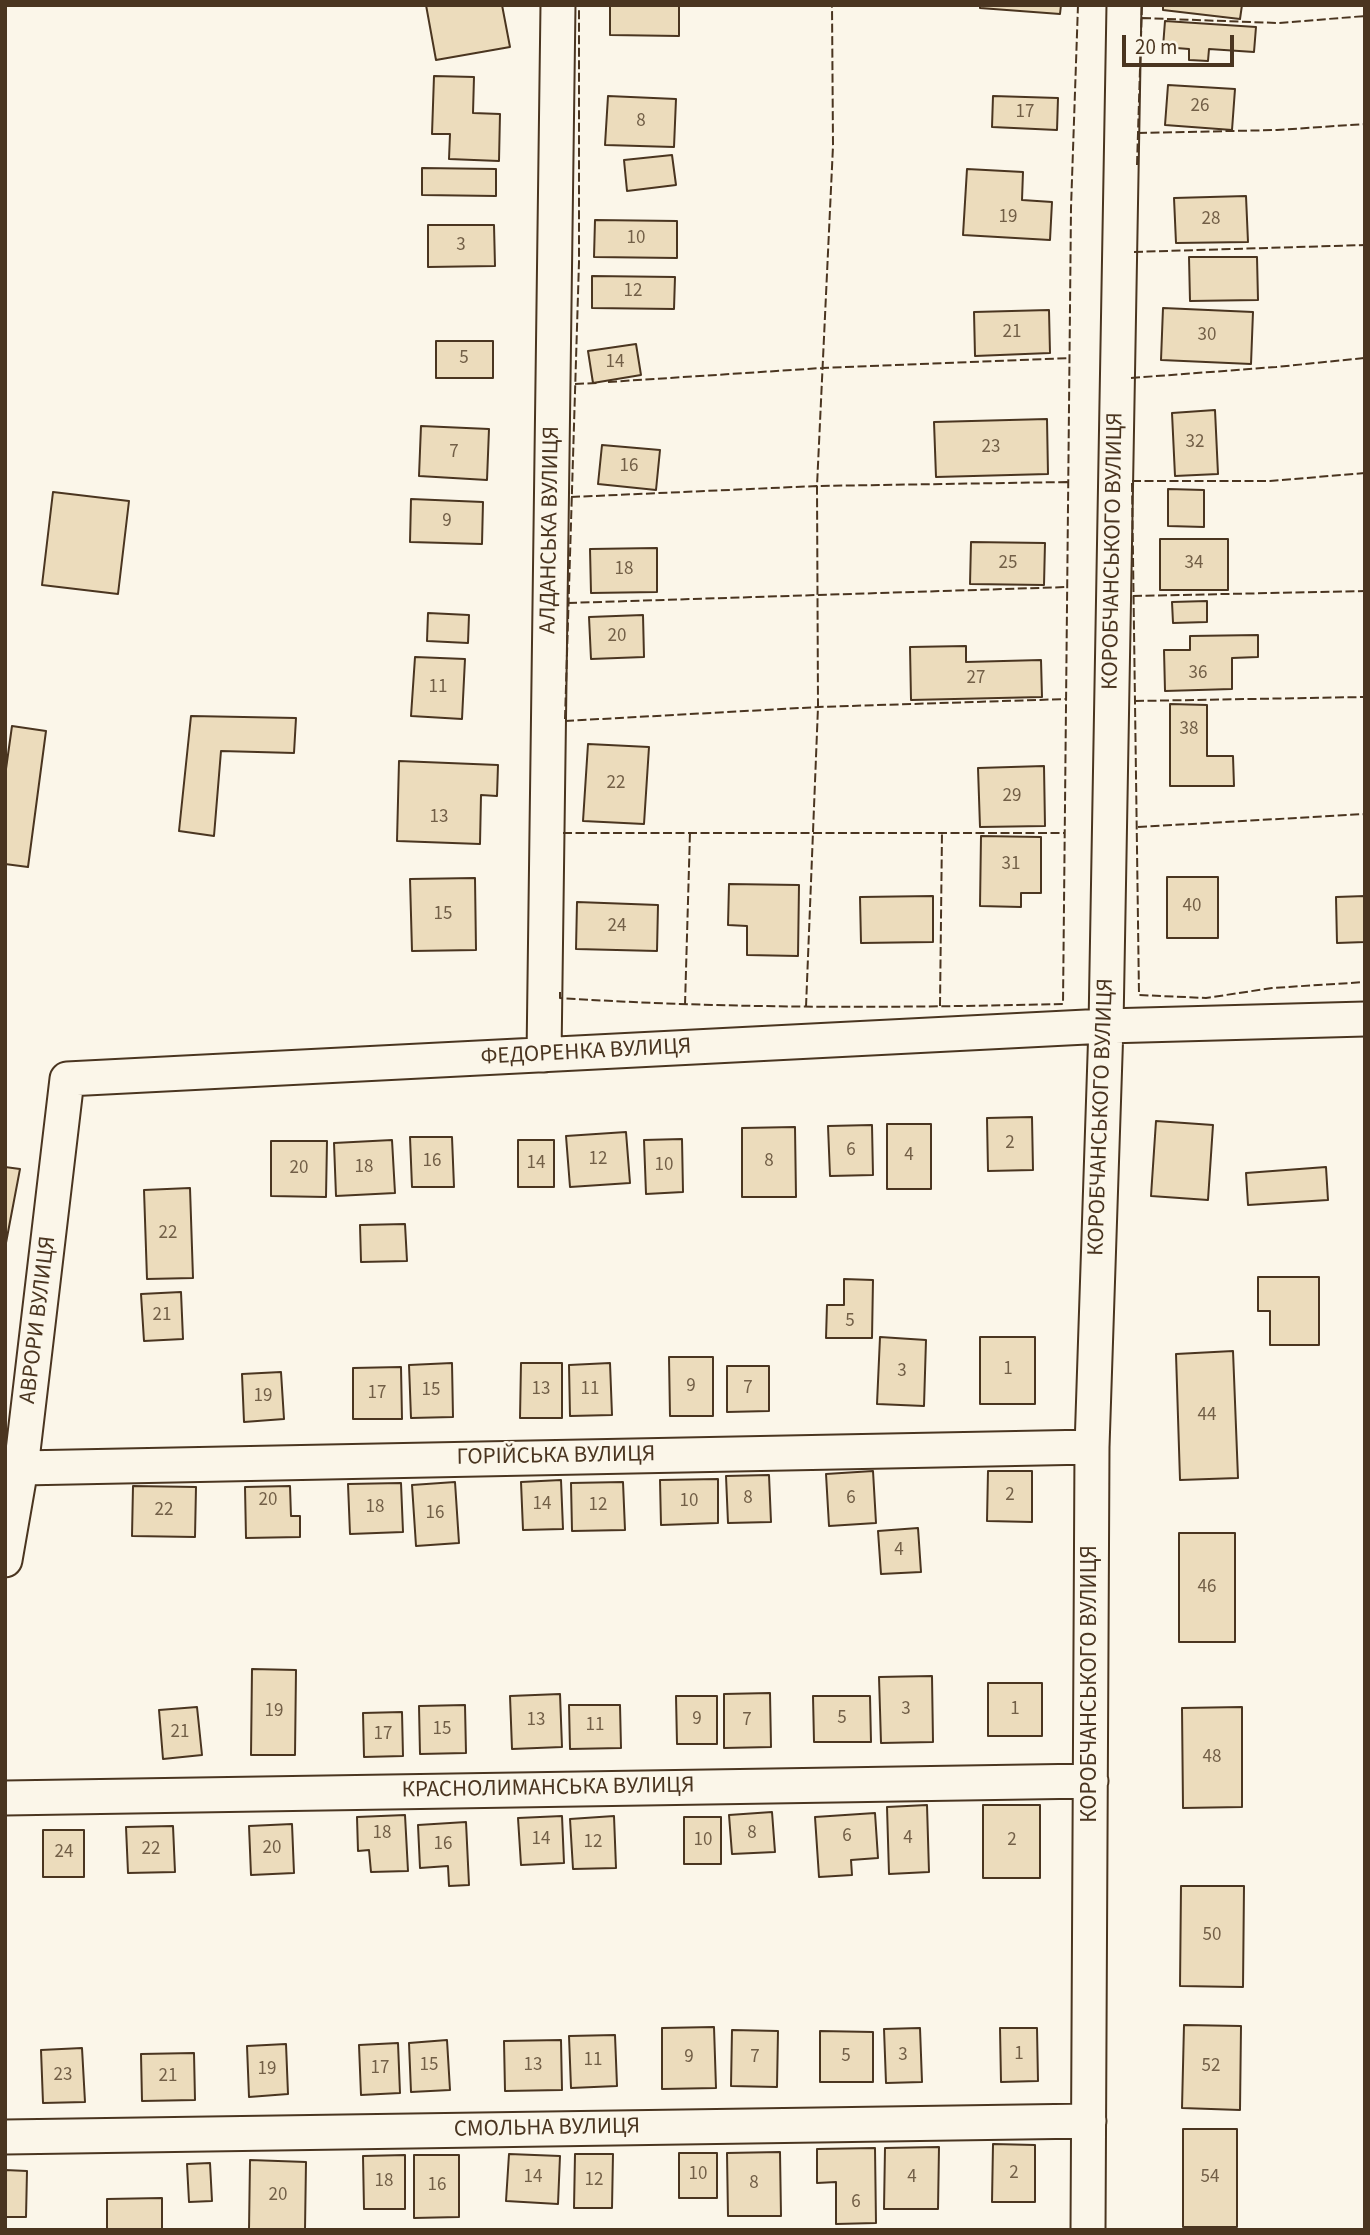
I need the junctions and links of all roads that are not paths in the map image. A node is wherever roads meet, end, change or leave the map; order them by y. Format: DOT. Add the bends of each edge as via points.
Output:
graph roads {
  1 [pos="558,5"];
  2 [pos="1124,5"];
  3 [pos="1365,1019"];
  4 [pos="1105,1026"];
  5 [pos="544,1055"];
  6 [pos="67,1079"];
  7 [pos="1092,1447"];
  8 [pos="21,1468"];
  9 [pos="5,1560"];
  10 [pos="1091,1781"];
  11 [pos="5,1798"];
  12 [pos="1089,2121"];
  13 [pos="5,2137"];
  14 [pos="1088,2230"];
  1 -- 5 [label="street, АЛДАНСЬКА ВУЛИЦЯ"];
  2 -- 4 [label="street, КОРОБЧАНСЬКОГО ВУЛИЦЯ"];
  3 -- 4 [label="street, ФЕДОРЕНКА ВУЛИЦЯ"];
  4 -- 5 [label="street, ФЕДОРЕНКА ВУЛИЦЯ"];
  4 -- 7 [label="street, КОРОБЧАНСЬКОГО ВУЛИЦЯ"];
  5 -- 6 [label="street, ФЕДОРЕНКА ВУЛИЦЯ"];
  6 -- 8 [label="street, АВРОРИ ВУЛИЦЯ"];
  7 -- 8 [label="street, ГОРІЙСЬКА ВУЛИЦЯ"];
  7 -- 10 [label="street, КОРОБЧАНСЬКОГО ВУЛИЦЯ"];
  8 -- 9 [label="street, АВРОРИ ВУЛИЦЯ"];
  10 -- 11 [label="street, КРАСНОЛИМАНСЬКА ВУЛИЦЯ"];
  10 -- 12 [label="street, КОРОБЧАНСЬКОГО ВУЛИЦЯ"];
  12 -- 13 [label="street, СМОЛЬНА ВУЛИЦЯ"];
  12 -- 14 [label="street, КОРОБЧАНСЬКОГО ВУЛИЦЯ"];
}
